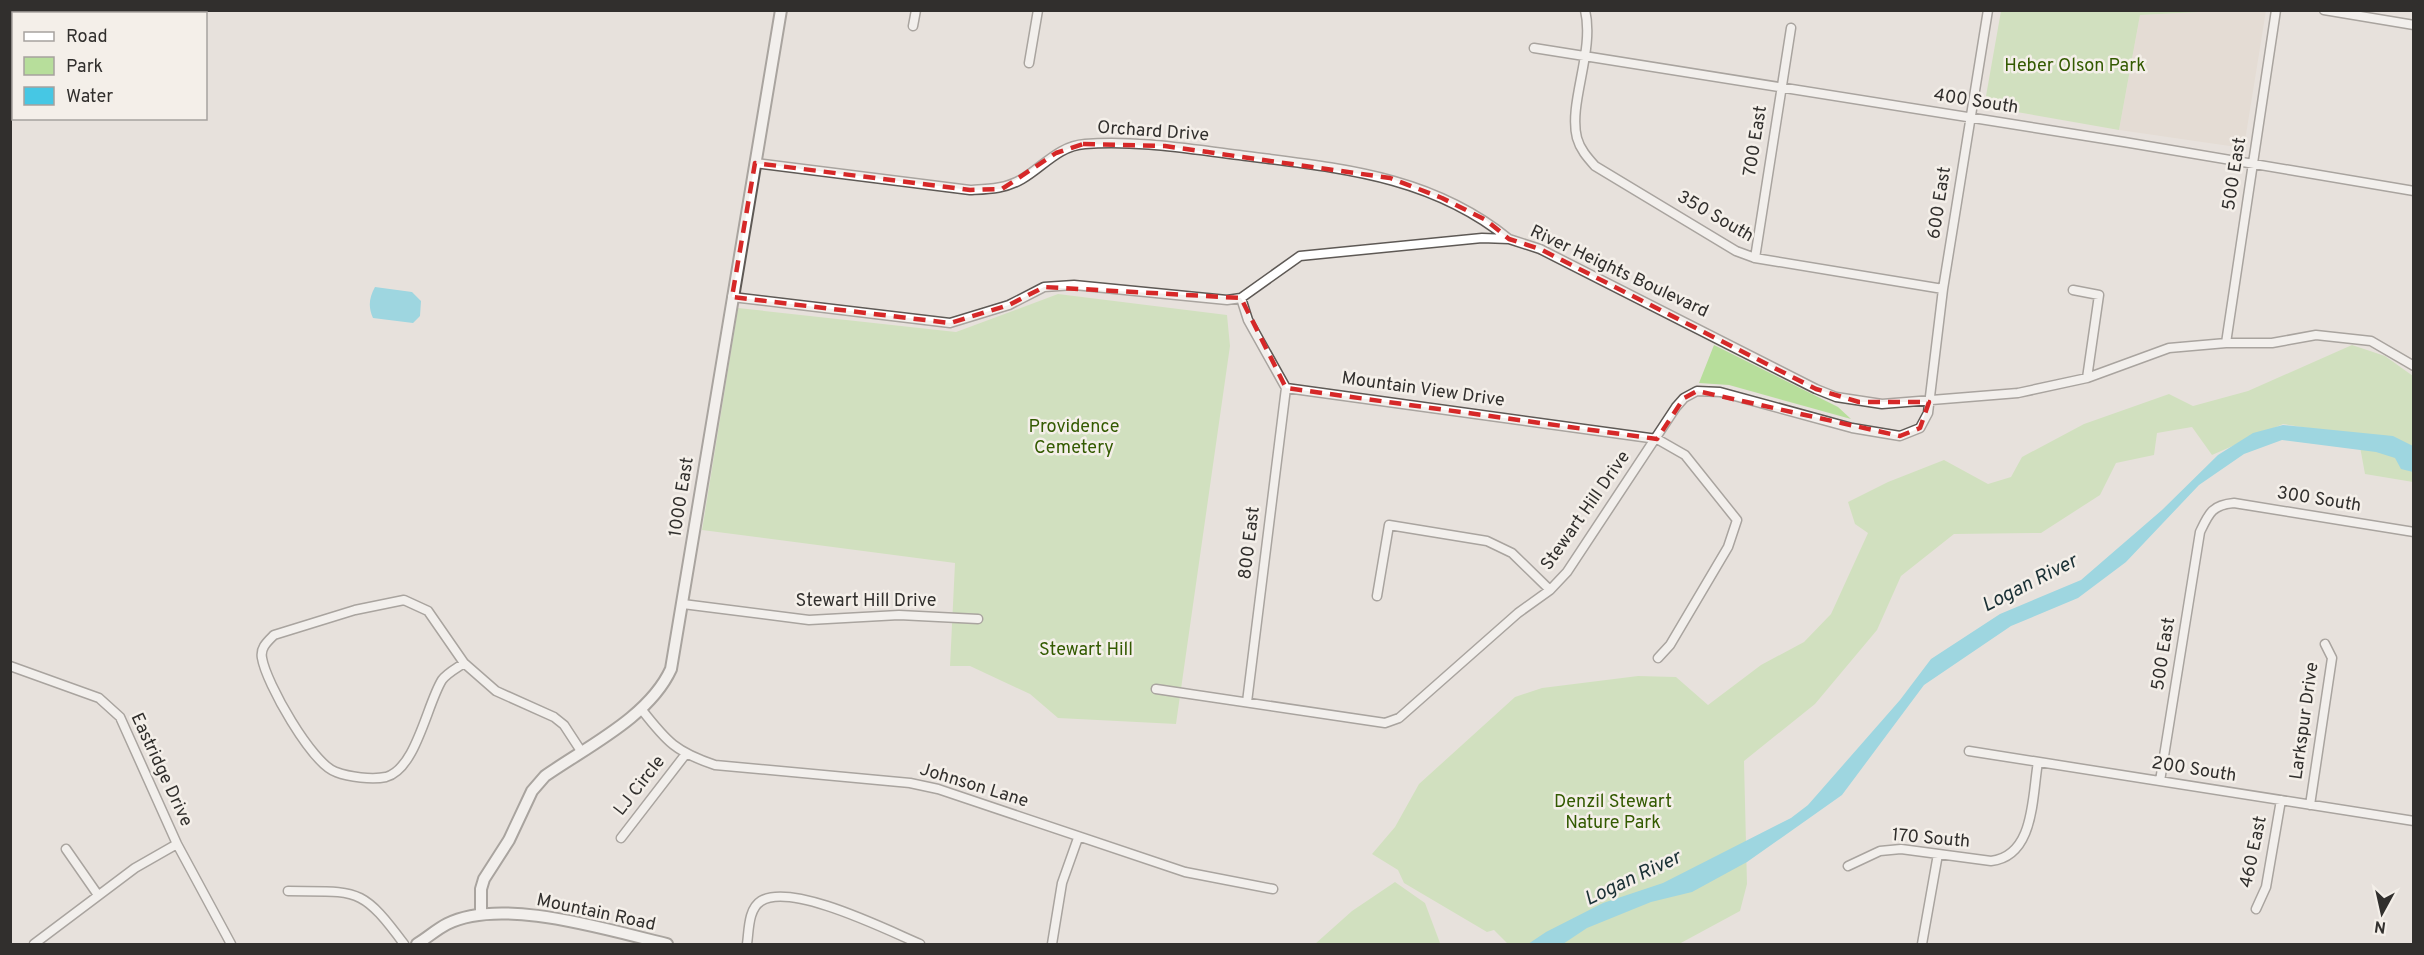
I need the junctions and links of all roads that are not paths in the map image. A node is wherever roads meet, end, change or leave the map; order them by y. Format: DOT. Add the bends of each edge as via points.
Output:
graph roads {
  1 [pos="781,10"];
  2 [pos="916,10"];
  3 [pos="1038,10"];
  4 [pos="1585,10"];
  5 [pos="1988,10"];
  6 [pos="2276,10"];
  7 [pos="2324,10"];
  8 [pos="2414,25"];
  9 [pos="914,26"];
  10 [pos="1791,28"];
  11 [pos="1534,48"];
  12 [pos="1585,56"];
  13 [pos="1029,63"];
  14 [pos="1782,88"];
  15 [pos="1971,118"];
  16 [pos="755,163"];
  17 [pos="2254,165"];
  18 [pos="2414,192"];
  19 [pos="1509,239"];
  20 [pos="1755,258"];
  21 [pos="1943,288"];
  22 [pos="2073,290"];
  23 [pos="732,297"];
  24 [pos="1240,298"];
  25 [pos="2226,343"];
  26 [pos="2414,366"];
  27 [pos="2087,378"];
  28 [pos="1286,388"];
  29 [pos="1929,402"];
  30 [pos="1657,439"];
  31 [pos="2220,504"];
  32 [pos="2414,532"];
  33 [pos="1550,590"];
  34 [pos="1377,596"];
  35 [pos="683,604"];
  36 [pos="978,619"];
  37 [pos="2325,644"];
  38 [pos="1658,658"];
  39 [pos="464,663"];
  40 [pos="10,666"];
  41 [pos="1156,689"];
  42 [pos="1247,702"];
  43 [pos="642,710"];
  44 [pos="581,751"];
  45 [pos="1969,751"];
  46 [pos="685,755"];
  47 [pos="2038,762"];
  48 [pos="2160,781"];
  49 [pos="2281,800"];
  50 [pos="2310,805"];
  51 [pos="2414,821"];
  52 [pos="1078,837"];
  53 [pos="621,838"];
  54 [pos="177,844"];
  55 [pos="66,849"];
  56 [pos="1938,854"];
  57 [pos="1848,866"];
  58 [pos="1273,889"];
  59 [pos="288,891"];
  60 [pos="98,895"];
  61 [pos="2256,909"];
  62 [pos="481,914"];
  63 [pos="34,945"];
  64 [pos="231,945"];
  65 [pos="404,945"];
  66 [pos="417,945"];
  67 [pos="667,945"];
  68 [pos="747,945"];
  69 [pos="920,945"];
  70 [pos="1052,945"];
  71 [pos="1922,945"];
  1 -- 16 [label="street, 1000 East"];
  2 -- 9 [label="street"];
  3 -- 13 [label="street"];
  4 -- 12 [label="street, 350 South"];
  5 -- 15 [label="street, 600 East"];
  6 -- 17 [label="street, 500 East"];
  7 -- 8 [label="street"];
  10 -- 14 [label="street, 700 East"];
  11 -- 12 [label="street, 400 South"];
  12 -- 14 [label="street, 400 South"];
  12 -- 20 [label="street, 350 South" via="1577,138 1594,166"];
  14 -- 15 [label="street, 400 South"];
  14 -- 20 [label="street, 700 East"];
  15 -- 17 [label="street, 400 South"];
  15 -- 21 [label="street, 600 East"];
  16 -- 19 [label="street, Orchard Drive" via="980,190 1002,189 1023,179 1056,153 1083,144 1165,146 1390,178 1486,220"];
  16 -- 23 [label="street, 1000 East"];
  17 -- 18 [label="street, 400 South"];
  17 -- 25 [label="street, 500 East"];
  19 -- 24 [label="street, River Heights Boulevard" via="1482,238 1300,256"];
  19 -- 29 [label="street, River Heights Boulevard" via="1540,249 1836,397 1882,404"];
  20 -- 21 [label="street, 350 South"];
  21 -- 29 [label="street, 600 East"];
  22 -- 27 [label="street" via="2099,295"];
  23 -- 24 [label="street" via="950,323 1009,305 1044,287 1074,285 1227,300"];
  23 -- 35 [label="street, 1000 East"];
  24 -- 28 [label="street"];
  25 -- 26 [label="street, River Heights Boulevard" via="2272,343 2316,335 2370,341"];
  25 -- 27 [label="street, River Heights Boulevard" via="2169,348"];
  27 -- 29 [label="street, River Heights Boulevard" via="2018,393"];
  28 -- 30 [label="street, Mountain View Drive"];
  28 -- 42 [label="street, 800 East"];
  29 -- 30 [label="street, Stewart Hill Drive" via="1920,428 1900,436 1852,428 1720,392 1697,391 1684,398"];
  30 -- 33 [label="street, Stewart Hill Drive" via="1567,572"];
  30 -- 38 [label="street" via="1684,455 1737,520 1728,547 1670,645"];
  31 -- 32 [label="street, 300 South"];
  31 -- 48 [label="street, 500 East" via="2208,515 2200,532"];
  33 -- 34 [label="street" via="1512,553 1487,541 1389,525"];
  33 -- 42 [label="street, Stewart Hill Drive" via="1518,613 1399,718 1385,723"];
  35 -- 36 [label="street, Stewart Hill Drive" via="809,620 899,615"];
  35 -- 43 [label="street, 1000 East" via="671,669 663,686"];
  37 -- 50 [label="street, Larkspur Drive" via="2332,658"];
  39 -- 39 [label="street" via="428,610 405,600 291,628 274,635 264,645 261,657 273,689 298,733 316,755 334,772 366,778 387,776 403,765 443,678"];
  39 -- 44 [label="street" via="496,691 554,717"];
  40 -- 54 [label="street, Eastridge Drive" via="99,698 120,717"];
  41 -- 42 [label="street, Stewart Hill Drive"];
  43 -- 44 [label="street, 1000 East"];
  43 -- 46 [label="street, Johnson Lane" via="660,734"];
  44 -- 62 [label="street, 1000 East" via="544,776 532,791 509,840 484,879"];
  45 -- 47 [label="street, 200 South"];
  46 -- 52 [label="street, Johnson Lane" via="715,765 910,783"];
  46 -- 53 [label="street, LJ Circle"];
  47 -- 48 [label="street, 200 South"];
  47 -- 56 [label="street, 170 South" via="2024,839 2013,854 1991,861"];
  48 -- 49 [label="street, 200 South"];
  49 -- 50 [label="street, 200 South"];
  49 -- 61 [label="street, 460 East" via="2266,887"];
  50 -- 51 [label="street, 200 South"];
  52 -- 58 [label="street, Johnson Lane" via="1185,872"];
  52 -- 70 [label="street" via="1062,883"];
  54 -- 60 [label="street" via="135,867"];
  54 -- 64 [label="street, Eastridge Drive"];
  55 -- 60 [label="street"];
  56 -- 57 [label="street, 170 South" via="1901,849 1880,851"];
  56 -- 71 [label="street"];
  59 -- 65 [label="street" via="344,891 362,897 377,908"];
  60 -- 63 [label="street"];
  62 -- 66 [label="street, Mountain Road" via="448,923"];
  62 -- 67 [label="street, Mountain Road" via="539,915"];
  68 -- 69 [label="street" via="752,913 760,902 773,897 842,909"];
}
